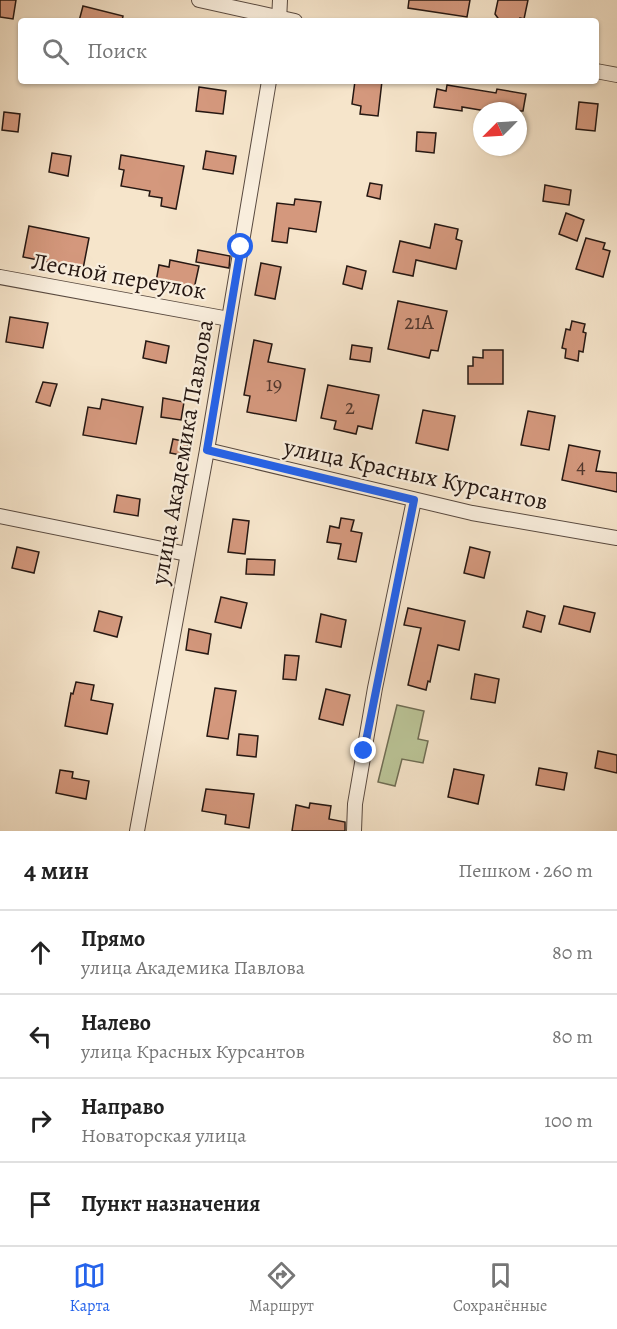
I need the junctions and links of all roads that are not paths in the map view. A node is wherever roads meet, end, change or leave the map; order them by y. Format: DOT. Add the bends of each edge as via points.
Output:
graph roads {
  1 [pos="199,0"];
  2 [pos="280,0"];
  3 [pos="271,18"];
  4 [pos="279,18"];
  5 [pos="599,72"];
  6 [pos="617,75"];
  7 [pos="268,84"];
  8 [pos="0,277"];
  9 [pos="229,319"];
  10 [pos="207,450"];
  11 [pos="414,500"];
  12 [pos="0,516"];
  13 [pos="617,538"];
  14 [pos="187,554"];
  15 [pos="137,831"];
  16 [pos="354,831"];
  1 -- 3 [label="street"];
  2 -- 4 [label="street"];
  5 -- 6 [label="street"];
  7 -- 9 [label="street, улица Академика Павлова"];
  8 -- 9 [label="street, Лесной переулок"];
  9 -- 10 [label="street, улица Академика Павлова"];
  10 -- 11 [label="street, улица Красных Курсантов"];
  10 -- 14 [label="street, улица Академика Павлова"];
  11 -- 13 [label="street, улица Красных Курсантов"];
  11 -- 16 [label="street" via="375,688"];
  12 -- 14 [label="street"];
  14 -- 15 [label="street, улица Академика Павлова"];
}
